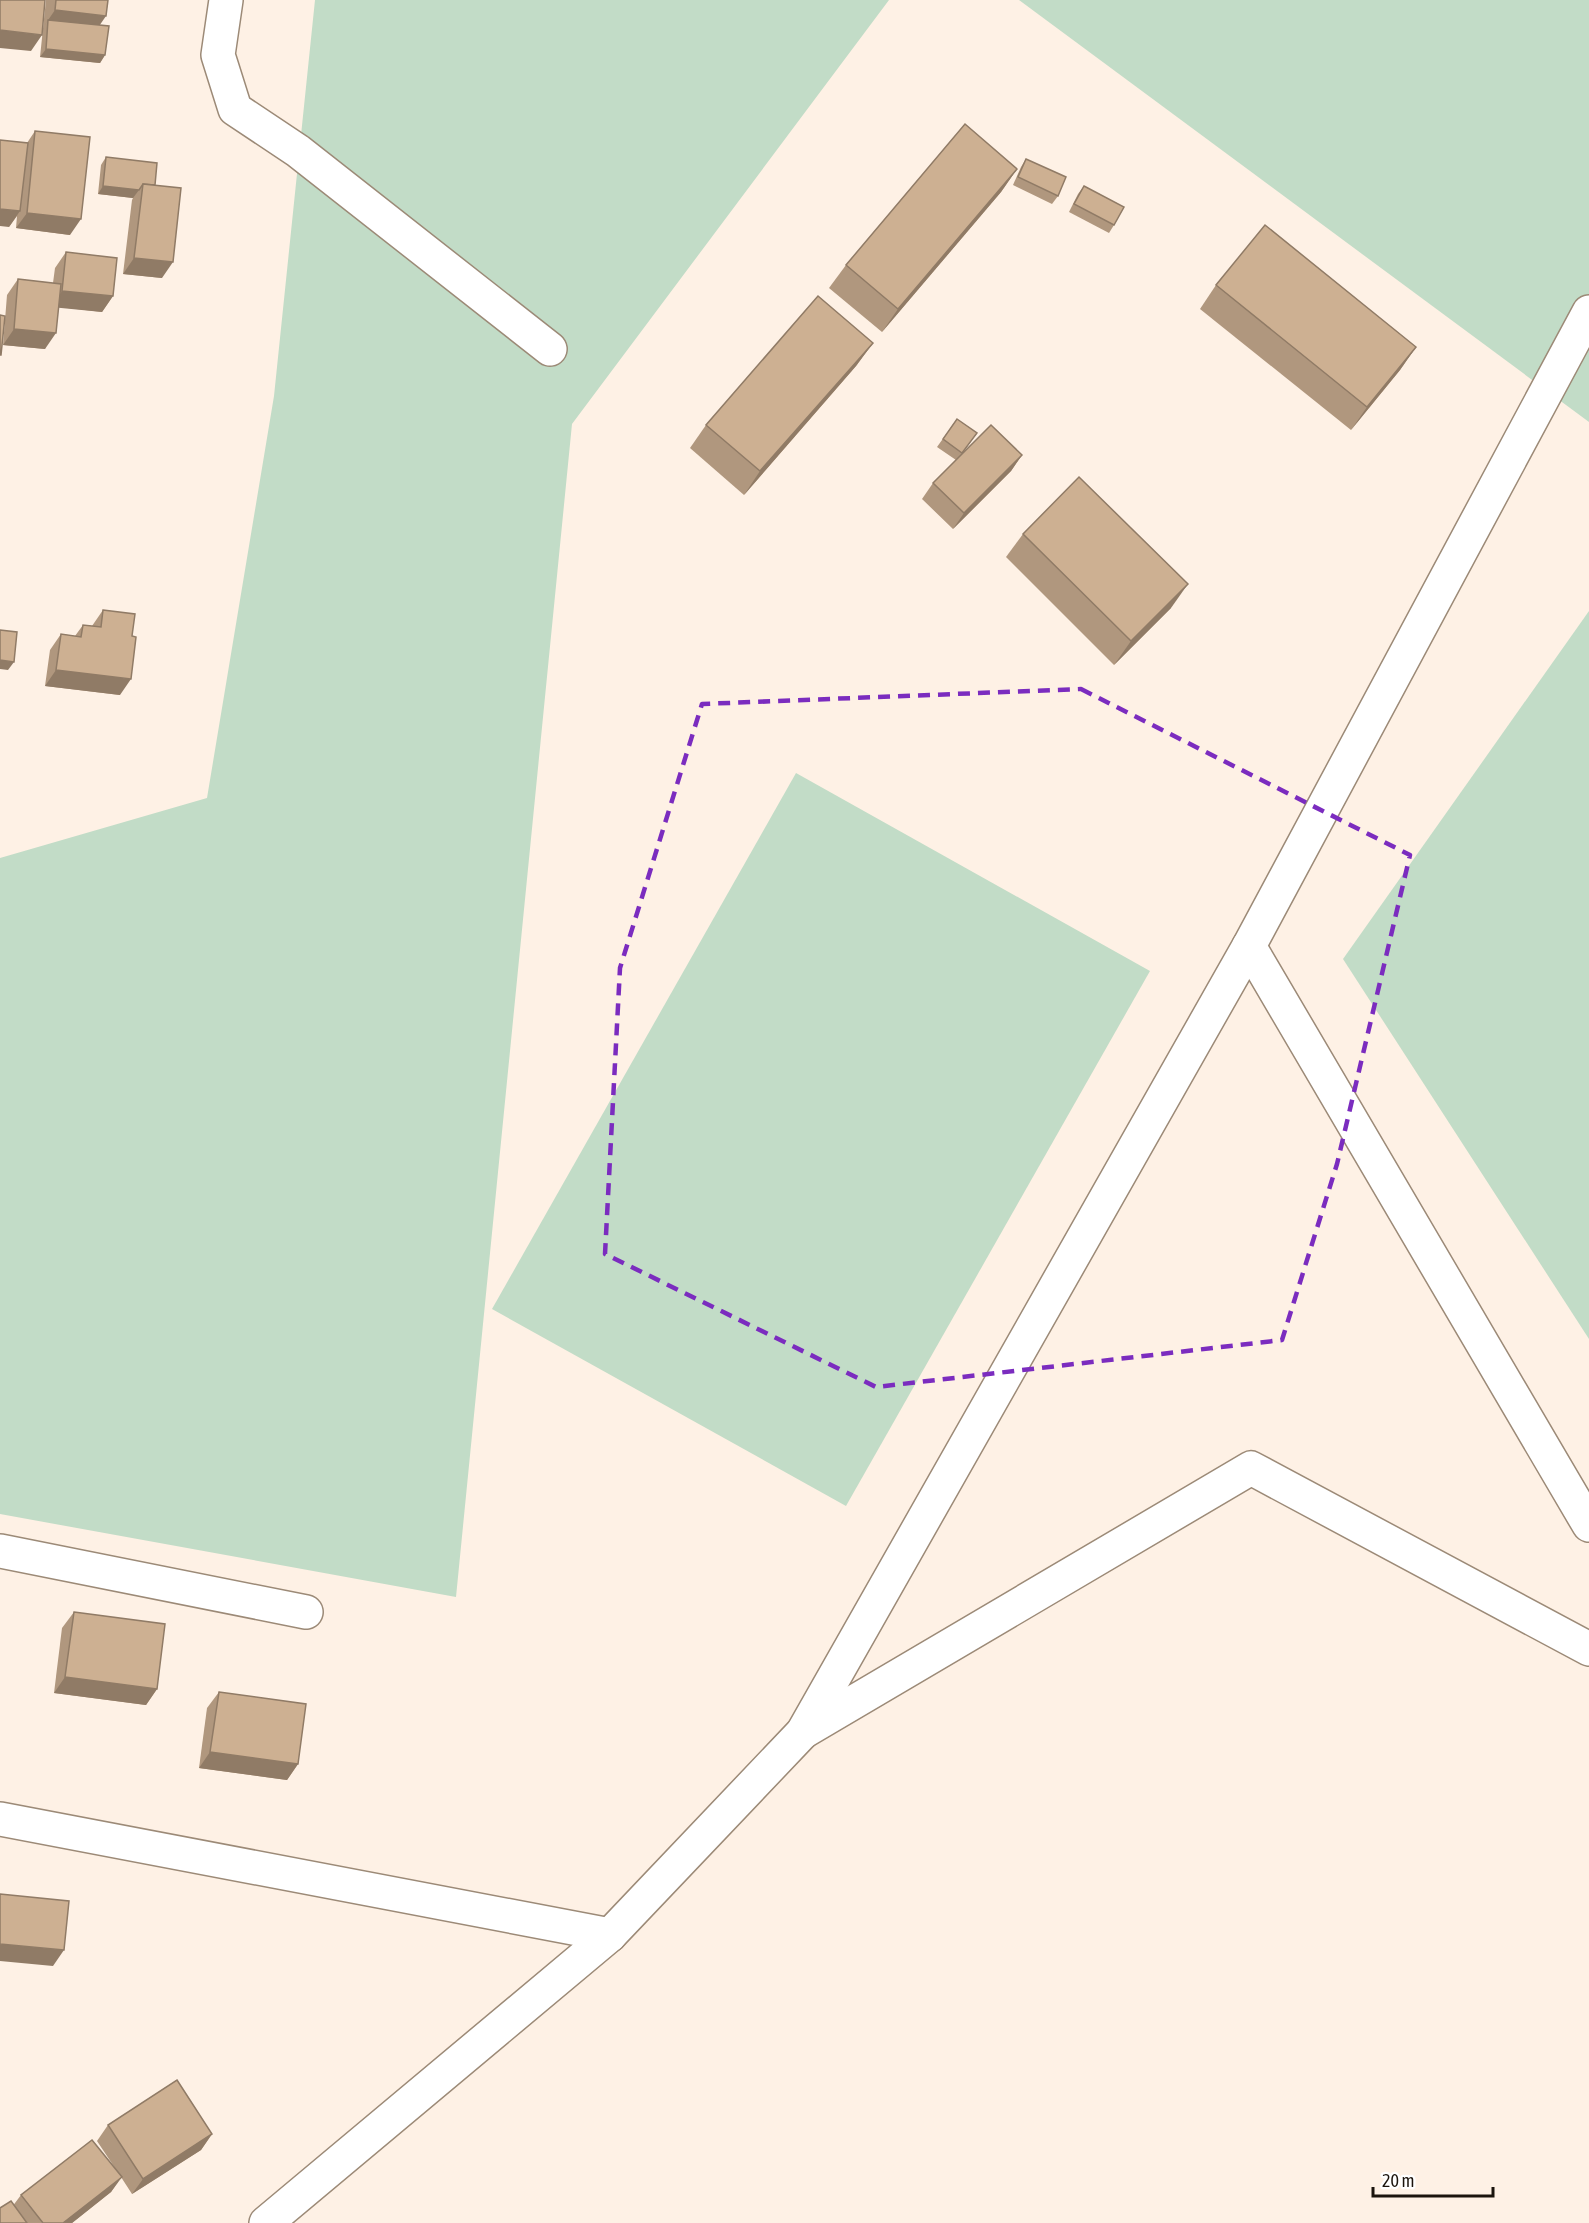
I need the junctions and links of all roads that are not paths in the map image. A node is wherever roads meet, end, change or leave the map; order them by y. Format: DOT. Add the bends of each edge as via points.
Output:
graph roads {
  1 [pos="226,0"];
  2 [pos="1589,312"];
  3 [pos="550,349"];
  4 [pos="1249,946"];
  5 [pos="1589,1525"];
  6 [pos="0,1551"];
  7 [pos="306,1611"];
  8 [pos="1589,1649"];
  9 [pos="803,1732"];
  10 [pos="0,1819"];
  11 [pos="610,1935"];
  12 [pos="266,2223"];
  1 -- 3 [label="street" via="218,55 235,108 298,151"];
  2 -- 4 [label="street"];
  4 -- 5 [label="street"];
  4 -- 9 [label="street"];
  6 -- 7 [label="street"];
  8 -- 9 [label="street" via="1251,1468"];
  9 -- 11 [label="street"];
  10 -- 11 [label="street"];
  11 -- 12 [label="street"];
}
